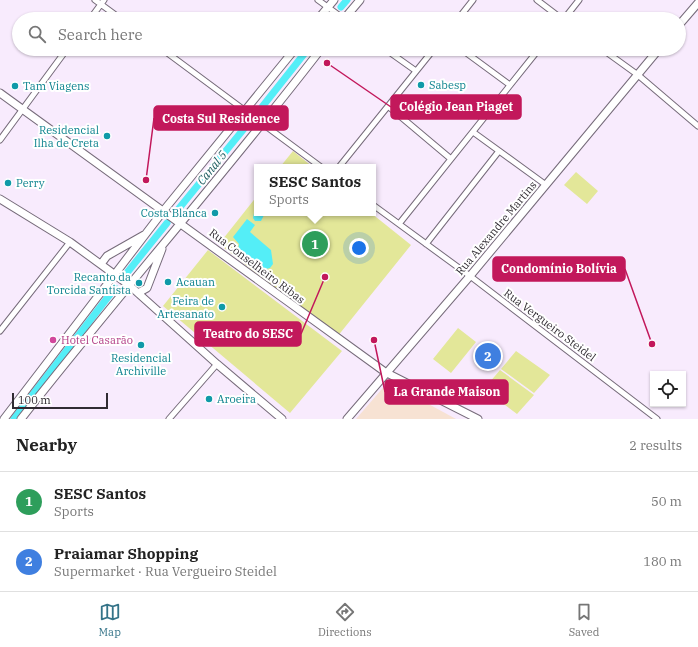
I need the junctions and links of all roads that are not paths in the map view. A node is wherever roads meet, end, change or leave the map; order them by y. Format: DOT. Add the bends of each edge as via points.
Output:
graph roads {
  1 [pos="95,0"];
  2 [pos="318,0"];
  3 [pos="334,0"];
  4 [pos="360,0"];
  5 [pos="473,0"];
  6 [pos="537,0"];
  7 [pos="579,0"];
  8 [pos="102,2"];
  9 [pos="698,3"];
  10 [pos="329,8"];
  11 [pos="95,12"];
  12 [pos="113,12"];
  13 [pos="325,12"];
  14 [pos="335,12"];
  15 [pos="349,12"];
  16 [pos="464,12"];
  17 [pos="553,12"];
  18 [pos="569,12"];
  19 [pos="686,18"];
  20 [pos="62,56"];
  21 [pos="171,56"];
  22 [pos="290,56"];
  23 [pos="315,56"];
  24 [pos="396,56"];
  25 [pos="428,56"];
  26 [pos="471,56"];
  27 [pos="533,56"];
  28 [pos="612,56"];
  29 [pos="654,56"];
  30 [pos="416,71"];
  31 [pos="638,75"];
  32 [pos="510,85"];
  33 [pos="0,93"];
  34 [pos="388,106"];
  35 [pos="22,109"];
  36 [pos="247,112"];
  37 [pos="262,123"];
  38 [pos="698,126"];
  39 [pos="473,132"];
  40 [pos="0,140"];
  41 [pos="498,151"];
  42 [pos="451,159"];
  43 [pos="317,164"];
  44 [pos="341,164"];
  45 [pos="546,185"];
  46 [pos="0,199"];
  47 [pos="376,207"];
  48 [pos="165,211"];
  49 [pos="180,222"];
  50 [pos="399,224"];
  51 [pos="148,233"];
  52 [pos="70,242"];
  53 [pos="164,244"];
  54 [pos="426,244"];
  55 [pos="100,264"];
  56 [pos="117,276"];
  57 [pos="470,276"];
  58 [pos="127,284"];
  59 [pos="138,293"];
  60 [pos="1,327"];
  61 [pos="217,364"];
  62 [pos="385,372"];
  63 [pos="4,419"];
  64 [pos="21,419"];
  65 [pos="169,419"];
  66 [pos="282,419"];
  67 [pos="347,419"];
  68 [pos="478,419"];
  69 [pos="657,419"];
  1 -- 8 [label="street"];
  2 -- 10 [label="street"];
  3 -- 10 [label="main road"];
  4 -- 15 [label="main road"];
  5 -- 16 [label="street"];
  6 -- 17 [label="street"];
  7 -- 18 [label="street"];
  8 -- 11 [label="street"];
  8 -- 12 [label="street"];
  9 -- 19 [label="main road"];
  10 -- 13 [label="main road"];
  10 -- 14 [label="street"];
  20 -- 35 [label="street"];
  21 -- 36 [label="street"];
  22 -- 36 [label="main road"];
  23 -- 37 [label="main road"];
  24 -- 30 [label="street"];
  25 -- 30 [label="street"];
  26 -- 32 [label="street"];
  27 -- 32 [label="street"];
  28 -- 31 [label="street"];
  29 -- 31 [label="main road, Rua Alexandre Martins"];
  30 -- 34 [label="street"];
  31 -- 38 [label="street"];
  31 -- 45 [label="main road, Rua Alexandre Martins"];
  32 -- 39 [label="street"];
  33 -- 35 [label="main road, Rua Conselheiro Ribas"];
  34 -- 42 [label="street"];
  34 -- 44 [label="street"];
  35 -- 40 [label="street"];
  35 -- 48 [label="main road, Rua Conselheiro Ribas"];
  36 -- 37 [label="street"];
  36 -- 48 [label="main road"];
  37 -- 43 [label="street"];
  37 -- 49 [label="main road"];
  39 -- 41 [label="street"];
  39 -- 42 [label="street"];
  41 -- 45 [label="street"];
  41 -- 54 [label="street"];
  42 -- 50 [label="street"];
  45 -- 57 [label="main road, Rua Alexandre Martins"];
  46 -- 52 [label="main road"];
  47 -- 50 [label="street, Rua Vergueiro Steidel"];
  48 -- 49 [label="main road, Rua Conselheiro Ribas"];
  48 -- 51 [label="main road"];
  49 -- 53 [label="main road"];
  49 -- 62 [label="main road, Rua Conselheiro Ribas"];
  50 -- 54 [label="street, Rua Vergueiro Steidel"];
  51 -- 55 [label="main road" via="107,256"];
  51 -- 56 [label="main road"];
  52 -- 55 [label="main road"];
  52 -- 60 [label="street"];
  53 -- 58 [label="main road"];
  53 -- 59 [label="main road" via="147,288"];
  54 -- 57 [label="street, Rua Vergueiro Steidel"];
  55 -- 56 [label="main road"];
  56 -- 58 [label="main road"];
  56 -- 63 [label="main road"];
  57 -- 62 [label="main road, Rua Alexandre Martins"];
  57 -- 69 [label="street, Rua Vergueiro Steidel"];
  58 -- 59 [label="main road"];
  58 -- 64 [label="main road"];
  59 -- 61 [label="main road"];
  61 -- 65 [label="street"];
  61 -- 66 [label="main road"];
  62 -- 67 [label="main road, Rua Alexandre Martins"];
  62 -- 68 [label="main road, Rua Conselheiro Ribas"];
}
